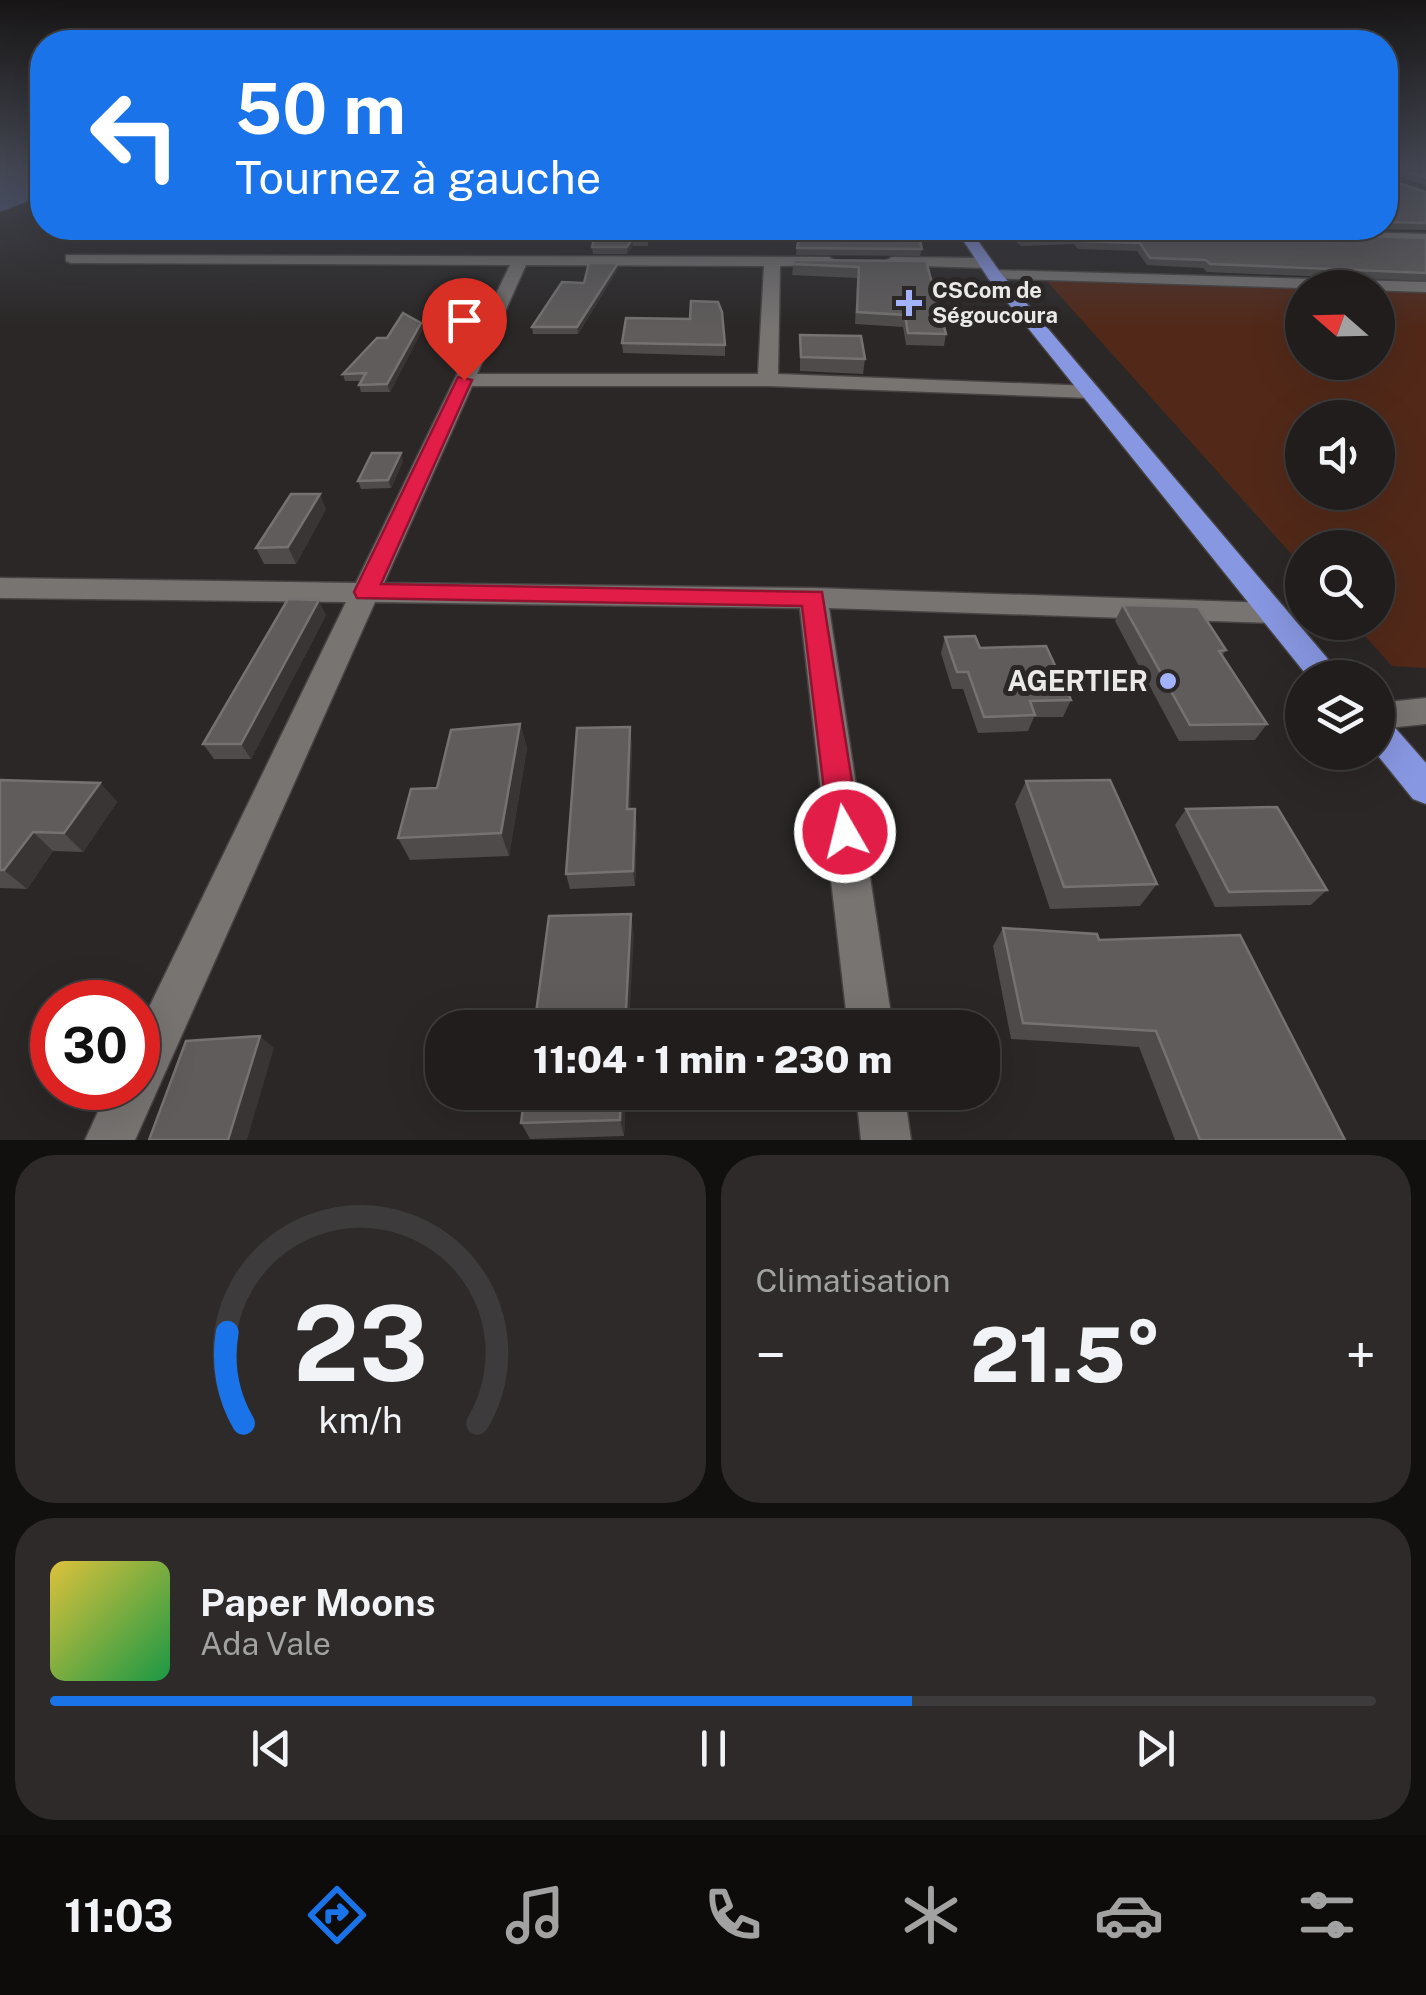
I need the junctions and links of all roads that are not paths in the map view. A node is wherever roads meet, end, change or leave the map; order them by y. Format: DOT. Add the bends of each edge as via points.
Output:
graph roads {
  1 [pos="1398,237"];
  2 [pos="1426,238"];
  3 [pos="970,240"];
  4 [pos="70,258"];
  5 [pos="520,260"];
  6 [pos="772,262"];
  7 [pos="850,262"];
  8 [pos="869,262"];
  9 [pos="990,269"];
  10 [pos="1426,287"];
  11 [pos="464,380"];
  12 [pos="768,380"];
  13 [pos="1090,392"];
  14 [pos="0,588"];
  15 [pos="366,592"];
  16 [pos="813,598"];
  17 [pos="1273,612"];
  18 [pos="1313,660"];
  19 [pos="1426,711"];
  20 [pos="1395,714"];
  21 [pos="1395,752"];
  22 [pos="1426,788"];
  23 [pos="869,1010"];
  24 [pos="160,1033"];
  25 [pos="124,1110"];
  26 [pos="882,1110"];
  27 [pos="110,1140"];
  28 [pos="886,1140"];
  1 -- 2 [label="street"];
  3 -- 9 [label="highway"];
  4 -- 5 [label="street"];
  5 -- 6 [label="street"];
  5 -- 11 [label="street"];
  6 -- 7 [label="street"];
  6 -- 12 [label="street"];
  8 -- 9 [label="street"];
  9 -- 10 [label="street"];
  9 -- 13 [label="highway"];
  11 -- 12 [label="street"];
  11 -- 15 [label="street"];
  12 -- 13 [label="street"];
  13 -- 17 [label="highway"];
  14 -- 15 [label="street"];
  15 -- 16 [label="street"];
  15 -- 24 [label="street"];
  16 -- 17 [label="street"];
  16 -- 23 [label="street"];
  17 -- 18 [label="highway"];
  19 -- 20 [label="street"];
  21 -- 22 [label="highway"];
  25 -- 27 [label="street"];
  26 -- 28 [label="street"];
}
